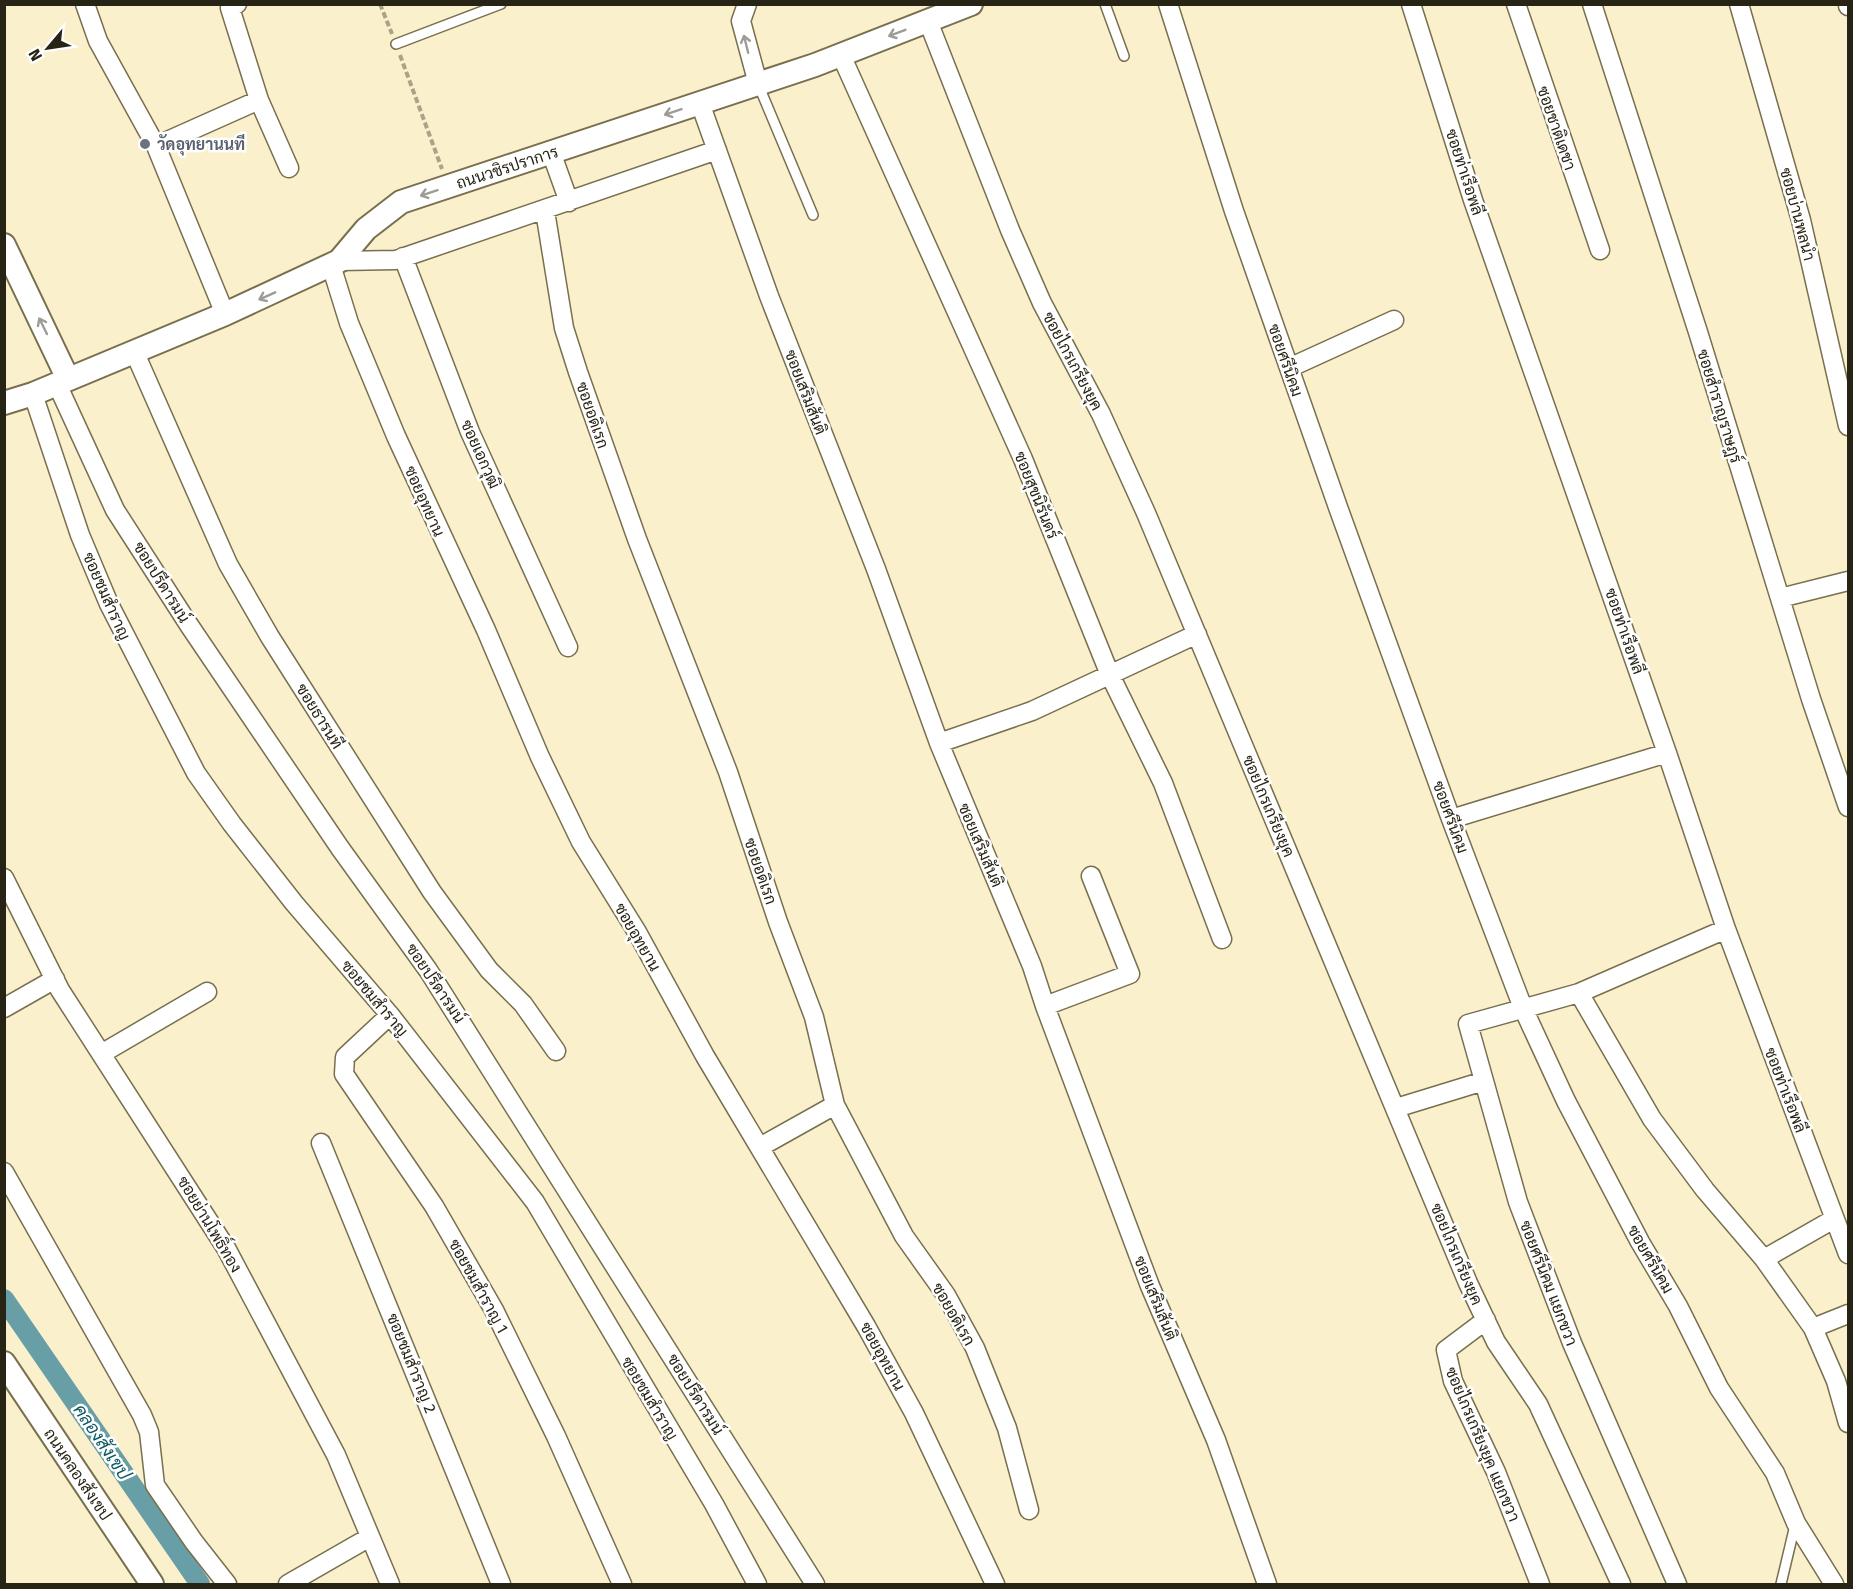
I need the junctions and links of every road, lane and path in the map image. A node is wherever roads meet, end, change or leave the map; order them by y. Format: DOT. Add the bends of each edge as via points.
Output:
graph roads {
  1 [pos="86,4"];
  2 [pos="237,4"];
  3 [pos="381,4"];
  4 [pos="501,4"];
  5 [pos="747,4"];
  6 [pos="971,4"];
  7 [pos="1105,4"];
  8 [pos="1168,4"];
  9 [pos="1411,4"];
  10 [pos="1516,4"];
  11 [pos="1592,4"];
  12 [pos="1739,4"];
  13 [pos="927,21"];
  14 [pos="396,44"];
  15 [pos="841,55"];
  16 [pos="1124,56"];
  17 [pos="758,84"];
  18 [pos="259,100"];
  19 [pos="700,103"];
  20 [pos="156,146"];
  21 [pos="717,150"];
  22 [pos="551,152"];
  23 [pos="289,168"];
  24 [pos="448,186"];
  25 [pos="569,202"];
  26 [pos="545,211"];
  27 [pos="813,215"];
  28 [pos="4,245"];
  29 [pos="1600,250"];
  30 [pos="403,257"];
  31 [pos="335,263"];
  32 [pos="225,315"];
  33 [pos="1394,320"];
  34 [pos="134,351"];
  35 [pos="1289,368"];
  36 [pos="63,381"];
  37 [pos="33,394"];
  38 [pos="4,403"];
  39 [pos="1848,426"];
  40 [pos="1848,581"];
  41 [pos="1779,598"];
  42 [pos="1197,634"];
  43 [pos="568,647"];
  44 [pos="1110,675"];
  45 [pos="939,743"];
  46 [pos="1667,753"];
  47 [pos="1848,807"];
  48 [pos="1451,819"];
  49 [pos="1091,876"];
  50 [pos="4,878"];
  51 [pos="1726,929"];
  52 [pos="1222,939"];
  53 [pos="55,979"];
  54 [pos="207,993"];
  55 [pos="1579,993"];
  56 [pos="1044,1006"];
  57 [pos="4,1008"];
  58 [pos="1523,1008"];
  59 [pos="390,1015"];
  60 [pos="556,1051"];
  61 [pos="101,1054"];
  62 [pos="1484,1081"];
  63 [pos="835,1104"];
  64 [pos="1396,1108"];
  65 [pos="321,1143"];
  66 [pos="760,1147"];
  67 [pos="4,1172"];
  68 [pos="1834,1219"];
  69 [pos="1848,1254"];
  70 [pos="1764,1259"];
  71 [pos="1848,1314"];
  72 [pos="1486,1320"];
  73 [pos="1813,1328"];
  74 [pos="4,1363"];
  75 [pos="1848,1423"];
  76 [pos="1029,1510"];
  77 [pos="1796,1523"];
  78 [pos="370,1537"];
  79 [pos="152,1584"];
  80 [pos="227,1584"];
  81 [pos="288,1584"];
  82 [pos="390,1584"];
  83 [pos="501,1584"];
  84 [pos="622,1584"];
  85 [pos="757,1584"];
  86 [pos="815,1584"];
  87 [pos="995,1584"];
  88 [pos="1267,1584"];
  89 [pos="1540,1584"];
  90 [pos="1621,1584"];
  91 [pos="1677,1584"];
  92 [pos="1781,1584"];
  93 [pos="1834,1584"];
  1 -- 20 [label="street" via="98,41"];
  2 -- 18 [label="street" via="230,8"];
  3 -- 14 [label="path"];
  4 -- 14 [label="lane"];
  17 -- 5 [label="street, one-way" via="741,21"];
  6 -- 13 [label="street, ถนนวชิรปราการ"];
  7 -- 16 [label="lane"];
  8 -- 35 [label="street, ซอยศรีนิคม"];
  9 -- 46 [label="street, ซอยท่าเรือพลี" via="1477,211"];
  10 -- 29 [label="street, ซอยชาติเดชา"];
  11 -- 41 [label="street, ซอยสำราญราษฎร์" via="1695,321"];
  12 -- 39 [label="street, ซอยบ่านพลนำ" via="1801,220"];
  13 -- 15 [label="street, ถนนวชิรปราการ, one-way"];
  13 -- 42 [label="street, ซอยไกรเกรียงยุค" via="1042,303 1101,414"];
  14 -- 24 [label="path"];
  15 -- 17 [label="street, ถนนวชิรปราการ"];
  15 -- 44 [label="street, ซอยสุขนิรันดร์" via="1023,459"];
  17 -- 19 [label="street, ถนนวชิรปราการ"];
  17 -- 27 [label="lane"];
  18 -- 20 [label="street"];
  18 -- 23 [label="street"];
  19 -- 21 [label="street, ซอยเสริมสันติ"];
  19 -- 22 [label="street, ถนนวชิรปราการ, one-way"];
  20 -- 32 [label="street"];
  21 -- 25 [label="street"];
  21 -- 45 [label="street, ซอยเสริมสันติ"];
  22 -- 24 [label="street, ถนนวชิรปราการ"];
  22 -- 25 [label="street"];
  24 -- 31 [label="street, ถนนวชิรปราการ, one-way" via="401,202 366,229"];
  25 -- 26 [label="street"];
  26 -- 30 [label="street"];
  26 -- 63 [label="street, ซอยอดิเรก" via="564,328 578,372 637,539 728,772 814,1017"];
  36 -- 28 [label="street, one-way"];
  30 -- 31 [label="street"];
  30 -- 43 [label="street, ซอยเอกวุฒิ" via="470,432"];
  31 -- 32 [label="street, ถนนวชิรปราการ, one-way"];
  31 -- 66 [label="street, ซอยอุทยาน" via="349,323 370,378 560,799 581,842"];
  32 -- 34 [label="street, ถนนวชิรปราการ"];
  33 -- 35 [label="street"];
  34 -- 36 [label="street, ถนนวชิรปราการ"];
  34 -- 60 [label="street, ซอยธารนที" via="228,564 270,637 432,892 489,970 523,1004"];
  35 -- 48 [label="street, ซอยศรีนิคม"];
  36 -- 37 [label="street, ถนนวชิรปราการ"];
  36 -- 86 [label="street, ซอยปรีดารมน์" via="85,448 128,529 340,848 428,970"];
  37 -- 38 [label="street, ถนนวชิรปราการ"];
  37 -- 59 [label="street, ซอยชมสำราญ" via="72,512 109,604 196,773 294,903"];
  40 -- 41 [label="street"];
  41 -- 47 [label="street, ซอยสำราญราษฎร์"];
  42 -- 44 [label="street"];
  42 -- 64 [label="street, ซอยไกรเกรียงยุค"];
  44 -- 45 [label="street" via="1032,711"];
  44 -- 52 [label="street, ซอยสุขนิรันดร์" via="1163,783"];
  45 -- 56 [label="street, ซอยเสริมสันติ" via="1032,966"];
  46 -- 48 [label="street"];
  46 -- 51 [label="street, ซอยท่าเรือพลี"];
  48 -- 58 [label="street, ซอยศรีนิคม"];
  49 -- 56 [label="street" via="1130,974"];
  50 -- 53 [label="street, ซอยย่านโพธิ์ทอง"];
  51 -- 55 [label="street"];
  51 -- 68 [label="street, ซอยท่าเรือพลี"];
  53 -- 57 [label="street"];
  53 -- 61 [label="street, ซอยย่านโพธิ์ทอง"];
  54 -- 61 [label="street"];
  55 -- 58 [label="street"];
  55 -- 70 [label="street" via="1652,1119"];
  56 -- 88 [label="street, ซอยเสริมสันติ" via="1150,1286 1216,1440"];
  58 -- 62 [label="street, ซอยศรีนิคม แยกขวา" via="1468,1024"];
  58 -- 77 [label="street, ซอยศรีนิคม" via="1566,1101 1640,1242 1719,1388 1775,1473"];
  59 -- 84 [label="street, ซอยชมสำราญ 1" via="345,1057 344,1074 434,1206 494,1310"];
  59 -- 85 [label="street, ซอยชมสำราญ" via="535,1202 714,1504"];
  61 -- 78 [label="street, ซอยย่านโพธิ์ทอง" via="226,1248 336,1455"];
  62 -- 64 [label="street"];
  62 -- 91 [label="street, ซอยศรีนิคม แยกขวา" via="1518,1202 1568,1332"];
  63 -- 66 [label="street"];
  63 -- 76 [label="street, ซอยอดิเรก" via="904,1236 946,1295 975,1348 1007,1428"];
  64 -- 72 [label="street, ซอยไกรเกรียงยุค"];
  65 -- 83 [label="street, ซอยชมสำราญ 2"];
  66 -- 87 [label="street, ซอยอุทยาน" via="914,1413"];
  67 -- 80 [label="street" via="142,1415 155,1485"];
  68 -- 69 [label="street, ซอยท่าเรือพลี"];
  68 -- 70 [label="street"];
  70 -- 73 [label="street"];
  71 -- 73 [label="street"];
  72 -- 89 [label="street, ซอยไกรเกรียงยุค แยกขวา" via="1446,1350 1453,1381 1496,1472"];
  72 -- 90 [label="street, ซอยไกรเกรียงยุค" via="1538,1404"];
  73 -- 75 [label="street" via="1836,1381"];
  74 -- 79 [label="street, ถนนคลองสังเขป"];
  77 -- 92 [label="lane"];
  77 -- 93 [label="street, ซอยศรีนิคม"];
  78 -- 81 [label="street"];
  78 -- 82 [label="street, ซอยย่านโพธิ์ทอง"];
}
